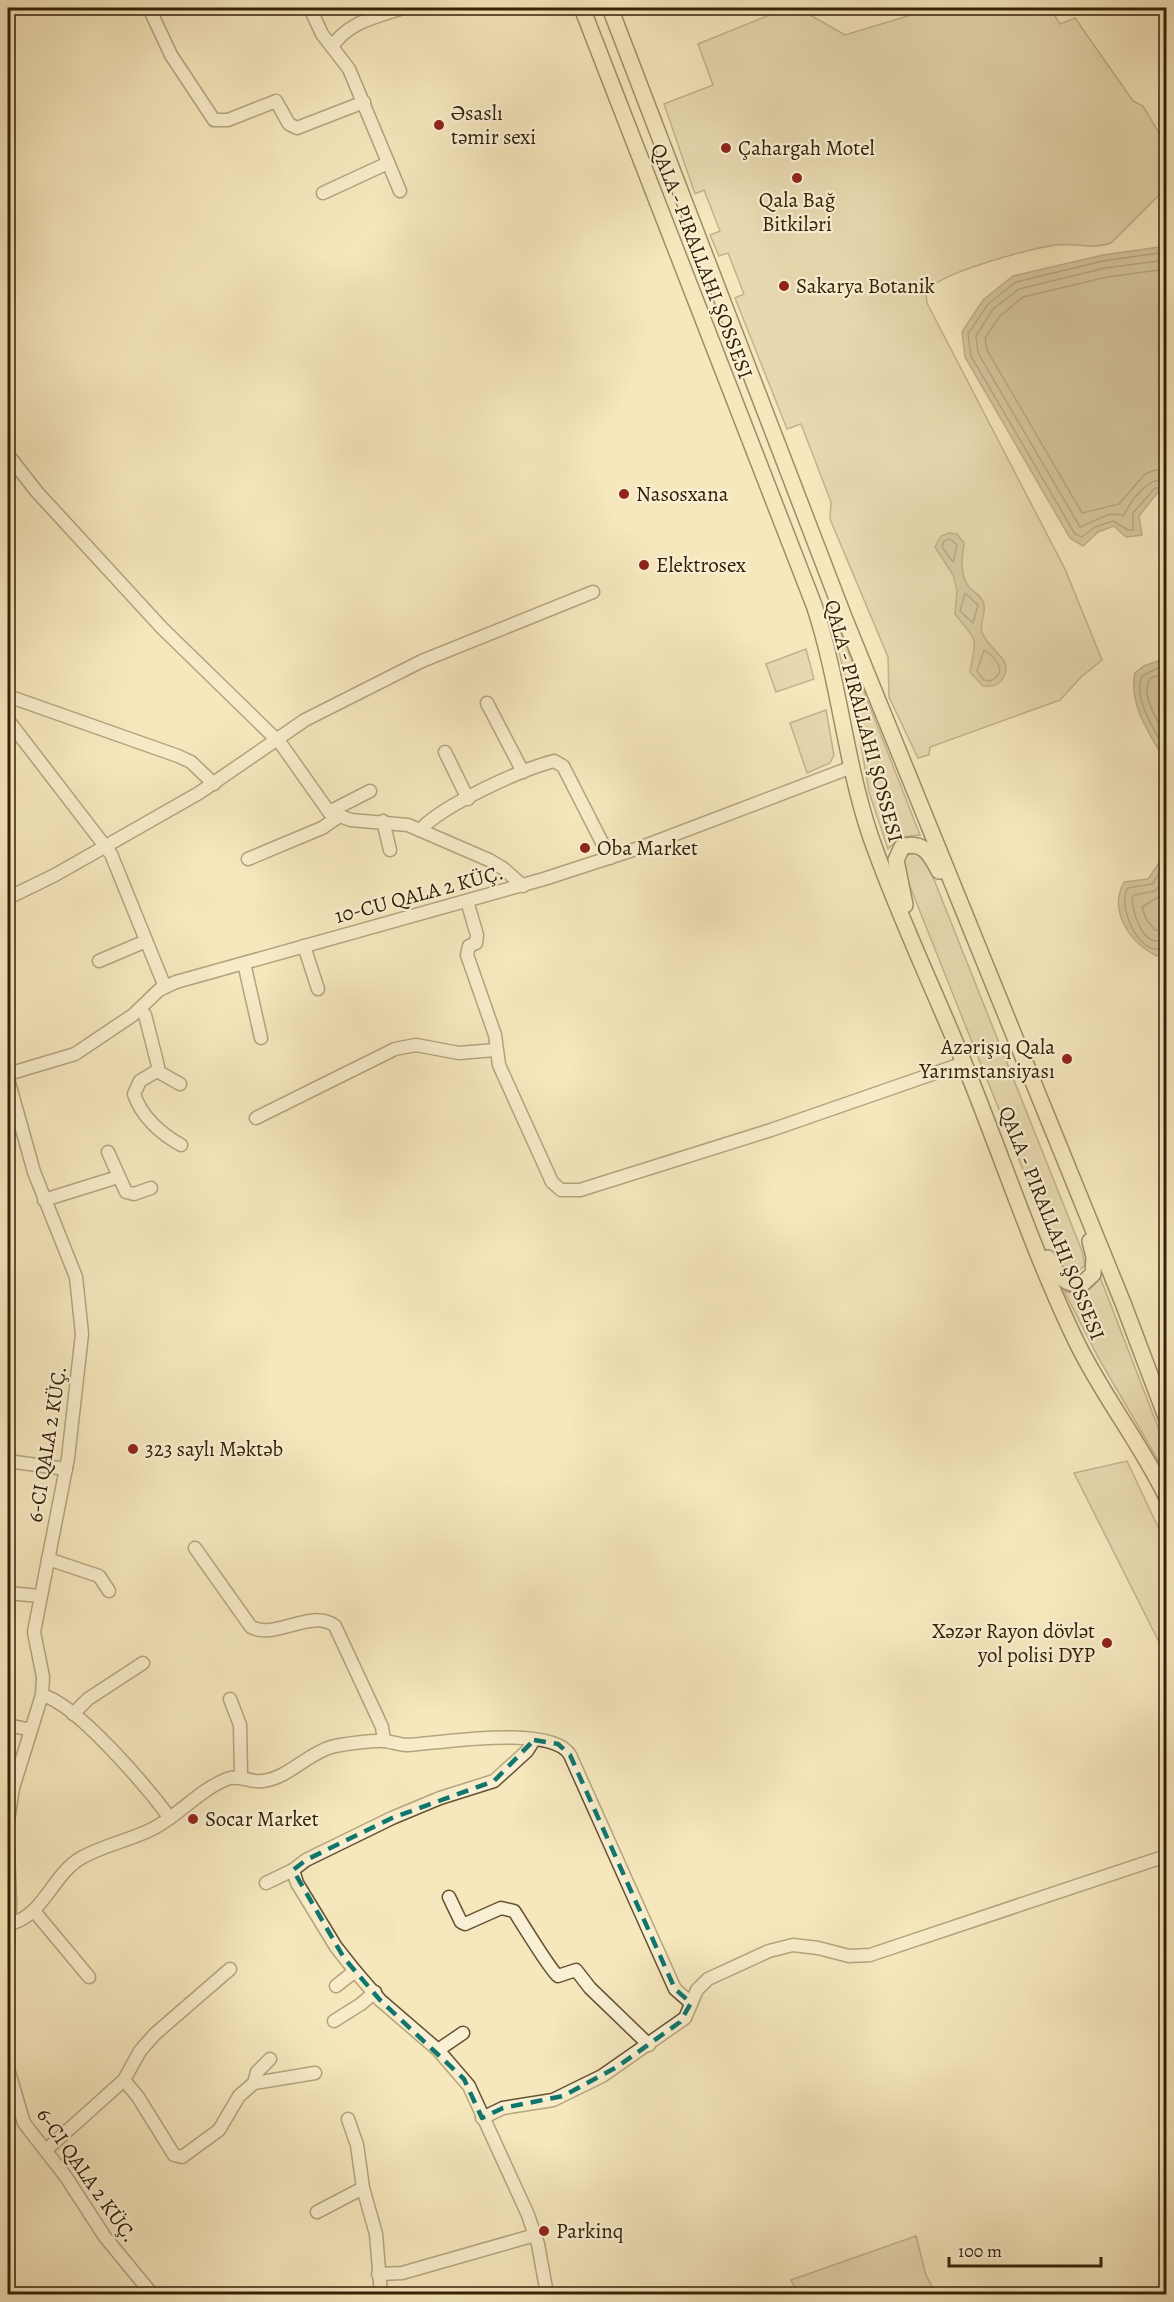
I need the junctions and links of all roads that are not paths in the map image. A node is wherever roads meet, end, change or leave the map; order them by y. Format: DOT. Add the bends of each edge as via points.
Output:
graph roads {
  1 [pos="149,8"];
  2 [pos="310,8"];
  3 [pos="403,8"];
  4 [pos="582,8"];
  5 [pos="610,8"];
  6 [pos="332,46"];
  7 [pos="364,102"];
  8 [pos="388,163"];
  9 [pos="400,191"];
  10 [pos="323,193"];
  11 [pos="8,455"];
  12 [pos="593,591"];
  13 [pos="8,696"];
  14 [pos="487,704"];
  15 [pos="8,720"];
  16 [pos="275,738"];
  17 [pos="445,752"];
  18 [pos="852,767"];
  19 [pos="523,772"];
  20 [pos="214,784"];
  21 [pos="370,791"];
  22 [pos="468,799"];
  23 [pos="333,815"];
  24 [pos="383,821"];
  25 [pos="420,830"];
  26 [pos="106,846"];
  27 [pos="390,850"];
  28 [pos="610,858"];
  29 [pos="248,859"];
  30 [pos="523,886"];
  31 [pos="8,898"];
  32 [pos="467,901"];
  33 [pos="146,941"];
  34 [pos="977,942"];
  35 [pos="304,946"];
  36 [pos="919,959"];
  37 [pos="99,961"];
  38 [pos="244,963"];
  39 [pos="165,987"];
  40 [pos="318,989"];
  41 [pos="140,1010"];
  42 [pos="261,1038"];
  43 [pos="495,1050"];
  44 [pos="964,1063"];
  45 [pos="157,1071"];
  46 [pos="8,1074"];
  47 [pos="8,1079"];
  48 [pos="180,1084"];
  49 [pos="256,1118"];
  50 [pos="181,1145"];
  51 [pos="108,1152"];
  52 [pos="118,1177"];
  53 [pos="151,1188"];
  54 [pos="1078,1192"];
  55 [pos="44,1200"];
  56 [pos="1019,1205"];
  57 [pos="1167,1417"];
  58 [pos="8,1461"];
  59 [pos="66,1469"];
  60 [pos="1167,1496"];
  61 [pos="195,1548"];
  62 [pos="48,1559"];
  63 [pos="109,1591"];
  64 [pos="8,1593"];
  65 [pos="40,1596"];
  66 [pos="142,1663"];
  67 [pos="42,1695"];
  68 [pos="230,1699"];
  69 [pos="73,1714"];
  70 [pos="8,1725"];
  71 [pos="32,1730"];
  72 [pos="534,1740"];
  73 [pos="384,1741"];
  74 [pos="241,1777"];
  75 [pos="170,1818"];
  76 [pos="8,1820"];
  77 [pos="8,1848"];
  78 [pos="1167,1856"];
  79 [pos="293,1870"];
  80 [pos="266,1883"];
  81 [pos="449,1897"];
  82 [pos="34,1911"];
  83 [pos="9,1924"];
  84 [pos="8,1947"];
  85 [pos="230,1969"];
  86 [pos="355,1971"];
  87 [pos="89,1977"];
  88 [pos="336,1986"];
  89 [pos="375,1992"];
  90 [pos="691,2003"];
  91 [pos="334,2021"];
  92 [pos="463,2033"];
  93 [pos="649,2045"];
  94 [pos="438,2050"];
  95 [pos="270,2059"];
  96 [pos="8,2069"];
  97 [pos="315,2073"];
  98 [pos="124,2080"];
  99 [pos="254,2083"];
  100 [pos="482,2118"];
  101 [pos="348,2119"];
  102 [pos="46,2150"];
  103 [pos="363,2188"];
  104 [pos="317,2212"];
  105 [pos="535,2235"];
  106 [pos="378,2274"];
  107 [pos="152,2295"];
  108 [pos="381,2295"];
  109 [pos="547,2295"];
  1 -- 7 [label="street" via="171,55 214,120 228,120 276,102 289,124 297,128"];
  2 -- 6 [label="street"];
  3 -- 6 [label="street" via="353,25"];
  4 -- 18 [label="main road" via="814,605 835,679"];
  5 -- 34 [label="main road" via="844,617"];
  6 -- 7 [label="street" via="349,69"];
  7 -- 8 [label="street"];
  8 -- 9 [label="street"];
  8 -- 10 [label="street"];
  11 -- 16 [label="street" via="36,492 162,628"];
  12 -- 16 [label="street" via="422,661"];
  13 -- 20 [label="street" via="178,756 191,762"];
  14 -- 19 [label="street"];
  15 -- 26 [label="street"];
  16 -- 20 [label="street"];
  16 -- 23 [label="street"];
  17 -- 22 [label="street"];
  18 -- 28 [label="street, 10-CU QALA 2 KÜÇ."];
  18 -- 36 [label="main road" via="870,834"];
  19 -- 22 [label="street"];
  19 -- 28 [label="street" via="559,762"];
  20 -- 26 [label="street"];
  21 -- 23 [label="street"];
  22 -- 25 [label="street" via="437,815"];
  23 -- 24 [label="street"];
  23 -- 29 [label="street" via="322,828"];
  24 -- 25 [label="street"];
  24 -- 27 [label="street"];
  25 -- 30 [label="street" via="489,860"];
  26 -- 31 [label="street"];
  26 -- 33 [label="street"];
  28 -- 30 [label="street, 10-CU QALA 2 KÜÇ."];
  30 -- 32 [label="street, 10-CU QALA 2 KÜÇ."];
  32 -- 35 [label="street, 10-CU QALA 2 KÜÇ."];
  32 -- 43 [label="street" via="477,935 467,955 495,1035"];
  33 -- 37 [label="street"];
  33 -- 39 [label="street"];
  34 -- 36 [label="main road" via="933,858 926,849 910,844 902,848 896,860"];
  34 -- 54 [label="main road"];
  35 -- 38 [label="street, 10-CU QALA 2 KÜÇ."];
  35 -- 40 [label="street"];
  36 -- 44 [label="main road"];
  38 -- 39 [label="street, 10-CU QALA 2 KÜÇ."];
  38 -- 42 [label="street"];
  39 -- 41 [label="street, 10-CU QALA 2 KÜÇ."];
  41 -- 45 [label="street" via="147,1023"];
  41 -- 46 [label="street, 10-CU QALA 2 KÜÇ." via="75,1054"];
  43 -- 44 [label="street" via="502,1074 552,1182 568,1191 771,1130"];
  43 -- 49 [label="street" via="459,1053 416,1045 395,1049"];
  44 -- 56 [label="main road"];
  45 -- 48 [label="street"];
  45 -- 50 [label="street" via="141,1081 136,1088 136,1100 157,1128"];
  47 -- 55 [label="street"];
  51 -- 52 [label="street"];
  52 -- 53 [label="street" via="130,1194"];
  52 -- 55 [label="street"];
  54 -- 56 [label="main road" via="1094,1265 1093,1274 1082,1284 1068,1283 1054,1270"];
  54 -- 57 [label="main road"];
  55 -- 59 [label="street" via="76,1277 82,1320"];
  56 -- 60 [label="main road" via="1078,1344"];
  58 -- 59 [label="street"];
  59 -- 62 [label="street"];
  61 -- 73 [label="street" via="251,1627 262,1630 322,1620 335,1626 382,1727"];
  62 -- 63 [label="street" via="99,1576"];
  62 -- 65 [label="street"];
  64 -- 65 [label="street"];
  65 -- 67 [label="street" via="34,1638 42,1670"];
  66 -- 69 [label="street" via="88,1699"];
  67 -- 69 [label="street" via="57,1700"];
  67 -- 71 [label="street"];
  68 -- 74 [label="street" via="240,1725"];
  69 -- 75 [label="street" via="141,1780"];
  70 -- 71 [label="street"];
  71 -- 76 [label="street" via="13,1788"];
  72 -- 73 [label="street" via="485,1737 403,1745"];
  72 -- 79 [label="street" via="494,1781 392,1818"];
  72 -- 90 [label="street" via="558,1744 568,1751 675,1989"];
  73 -- 74 [label="street" via="346,1743 324,1749 262,1782"];
  74 -- 75 [label="street" via="213,1785"];
  75 -- 82 [label="street" via="77,1860"];
  77 -- 83 [label="street"];
  78 -- 90 [label="street" via="870,1955 849,1956 805,1946 782,1947 708,1979"];
  79 -- 80 [label="street"];
  79 -- 86 [label="street" via="314,1910"];
  81 -- 93 [label="street" via="465,1924 501,1908 514,1911 552,1972 558,1976 576,1970"];
  82 -- 83 [label="street"];
  82 -- 87 [label="street"];
  83 -- 84 [label="street"];
  85 -- 98 [label="street" via="147,2043"];
  86 -- 88 [label="street"];
  86 -- 89 [label="street"];
  89 -- 91 [label="street"];
  89 -- 94 [label="street"];
  90 -- 93 [label="street" via="685,2018"];
  92 -- 94 [label="street"];
  93 -- 100 [label="street" via="563,2096 544,2103 503,2108"];
  94 -- 100 [label="street" via="469,2086"];
  95 -- 99 [label="street" via="256,2072"];
  96 -- 102 [label="street" via="24,2123"];
  97 -- 99 [label="street"];
  98 -- 99 [label="street" via="174,2154 182,2157 219,2130 239,2096"];
  98 -- 102 [label="street"];
  100 -- 105 [label="street"];
  101 -- 103 [label="street" via="357,2145"];
  102 -- 107 [label="street" via="105,2237"];
  103 -- 104 [label="street"];
  103 -- 106 [label="street" via="376,2234"];
  105 -- 106 [label="street" via="402,2273"];
  105 -- 109 [label="street"];
  106 -- 108 [label="street"];
}
